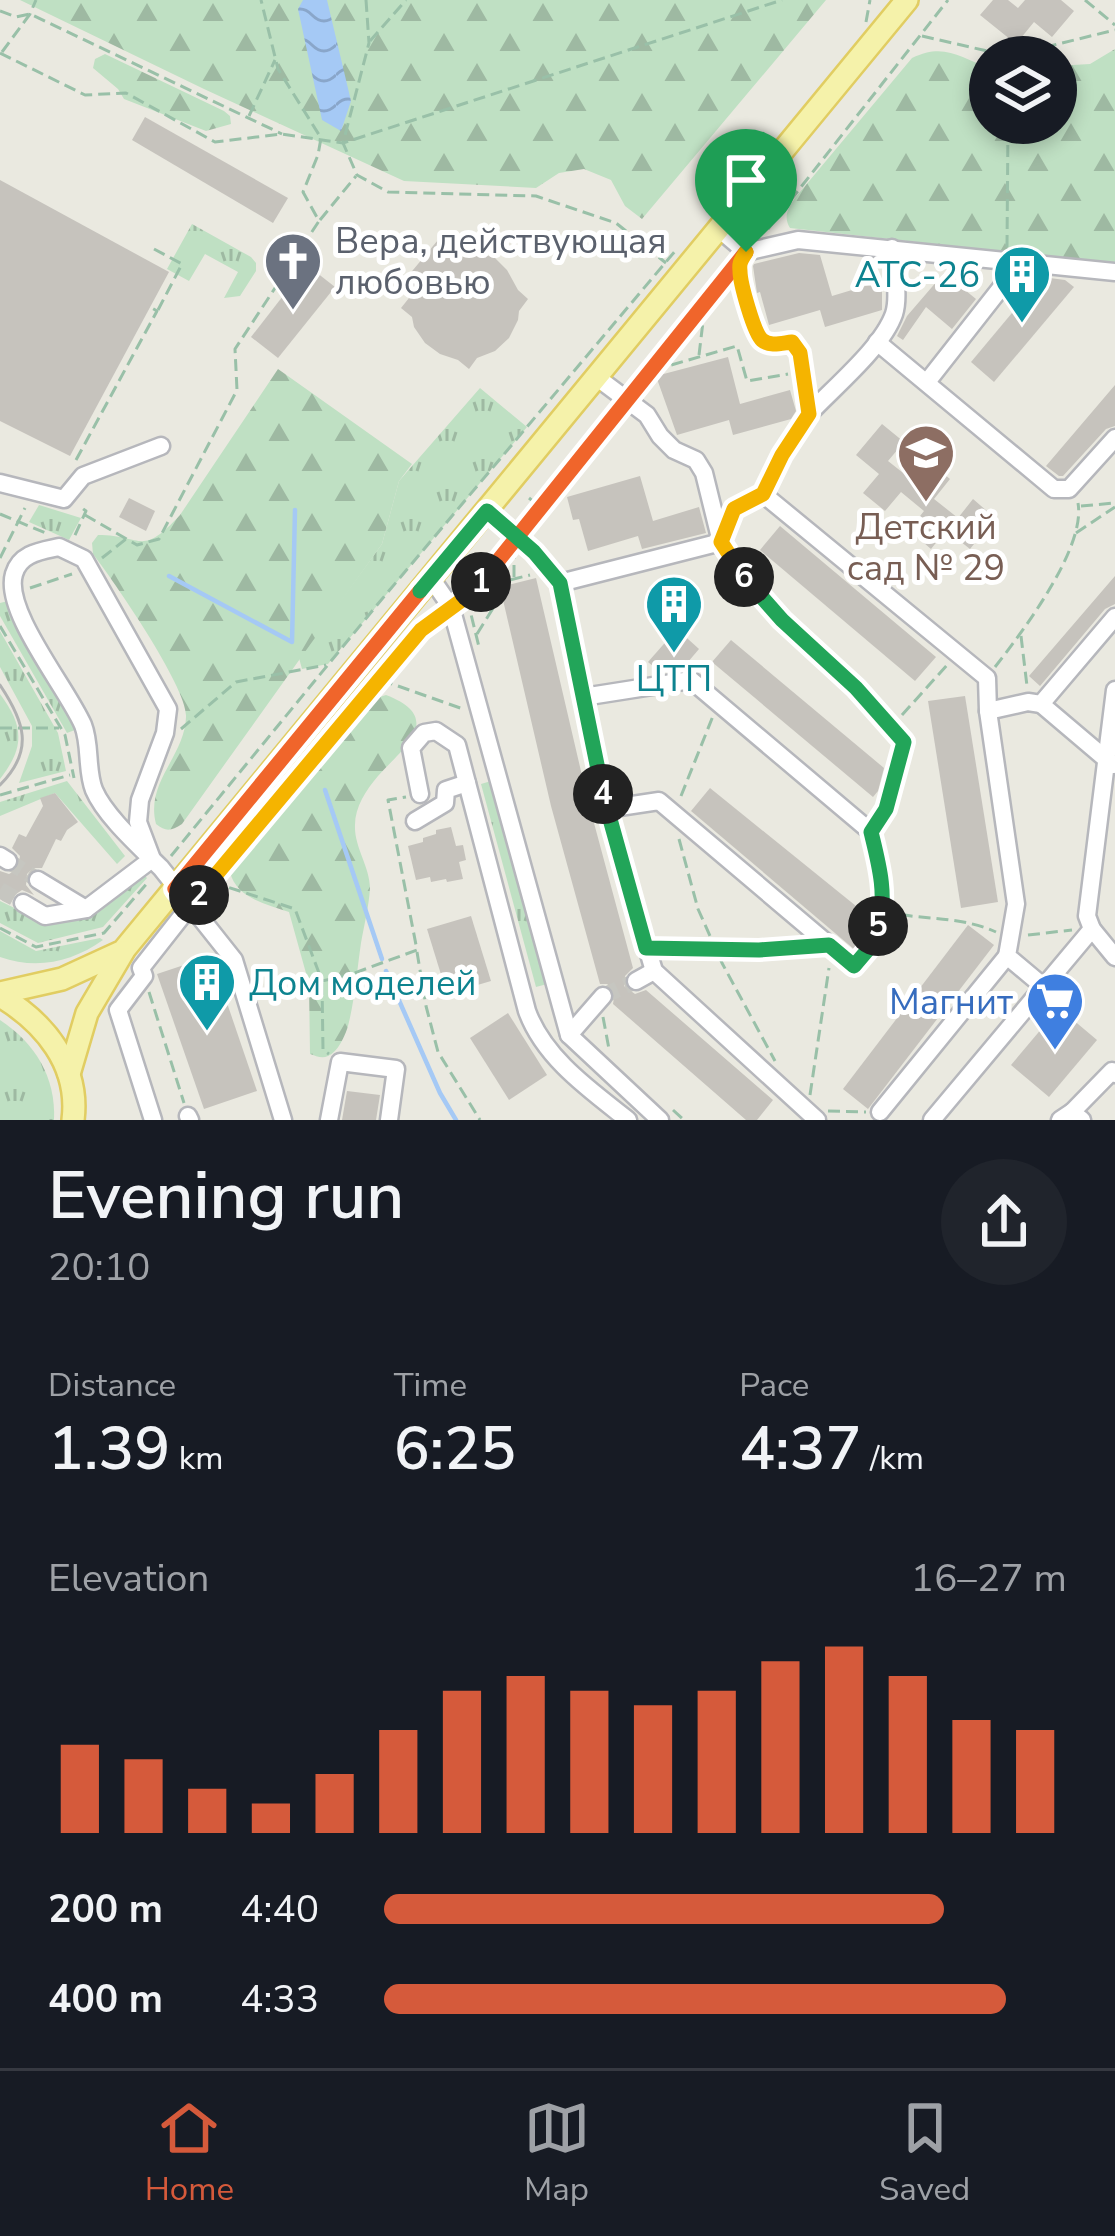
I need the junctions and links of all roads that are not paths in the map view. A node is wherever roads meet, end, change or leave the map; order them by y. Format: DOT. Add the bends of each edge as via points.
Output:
graph roads {
  1 [pos="900,2"];
  2 [pos="718,229"];
  3 [pos="892,248"];
  4 [pos="746,252"];
  5 [pos="1014,260"];
  6 [pos="1115,272"];
  7 [pos="877,342"];
  8 [pos="596,376"];
  9 [pos="927,382"];
  10 [pos="809,414"];
  11 [pos="1115,438"];
  12 [pos="160,446"];
  13 [pos="0,483"];
  14 [pos="763,494"];
  15 [pos="64,499"];
  16 [pos="84,511"];
  17 [pos="487,511"];
  18 [pos="721,542"];
  19 [pos="555,576"];
  20 [pos="431,578"];
  21 [pos="1115,617"];
  22 [pos="1115,690"];
  23 [pos="583,697"];
  24 [pos="1035,703"];
  25 [pos="988,711"];
  26 [pos="1111,764"];
  27 [pos="497,770"];
  28 [pos="466,780"];
  29 [pos="420,794"];
  30 [pos="606,809"];
  31 [pos="415,821"];
  32 [pos="156,864"];
  33 [pos="38,880"];
  34 [pos="182,898"];
  35 [pos="23,904"];
  36 [pos="86,910"];
  37 [pos="1092,929"];
  38 [pos="1008,947"];
  39 [pos="123,951"];
  40 [pos="1115,957"];
  41 [pos="854,966"];
  42 [pos="654,971"];
  43 [pos="636,981"];
  44 [pos="1044,987"];
  45 [pos="0,994"];
  46 [pos="602,998"];
  47 [pos="573,1031"];
  48 [pos="69,1074"];
  49 [pos="1115,1074"];
  50 [pos="880,1112"];
  51 [pos="665,1114"];
  52 [pos="812,1115"];
  53 [pos="78,1117"];
  54 [pos="1071,1117"];
  55 [pos="153,1120"];
  56 [pos="283,1120"];
  57 [pos="329,1120"];
  58 [pos="389,1120"];
  59 [pos="628,1120"];
  60 [pos="932,1120"];
  1 -- 2 [label="main road"];
  2 -- 4 [label="street"];
  2 -- 8 [label="main road"];
  3 -- 4 [label="street" via="798,240"];
  3 -- 5 [label="street"];
  3 -- 7 [label="street" via="896,303"];
  4 -- 10 [label="street" via="740,274 756,330 762,340 792,342 800,353"];
  5 -- 6 [label="street"];
  5 -- 9 [label="street"];
  7 -- 9 [label="street"];
  7 -- 10 [label="street"];
  8 -- 17 [label="main road"];
  8 -- 18 [label="street" via="696,460"];
  9 -- 11 [label="street" via="1054,489 1069,489"];
  10 -- 14 [label="street"];
  12 -- 15 [label="street" via="83,476"];
  13 -- 15 [label="street"];
  14 -- 18 [label="street" via="734,509"];
  14 -- 25 [label="street" via="987,678"];
  15 -- 16 [label="street"];
  17 -- 19 [label="street"];
  17 -- 20 [label="main road"];
  18 -- 19 [label="street"];
  18 -- 23 [label="street" via="782,620 904,742 886,809 871,832 691,680"];
  19 -- 23 [label="street"];
  20 -- 27 [label="street" via="459,602"];
  20 -- 34 [label="main road"];
  21 -- 24 [label="street"];
  22 -- 26 [label="street"];
  23 -- 30 [label="street"];
  24 -- 25 [label="street"];
  24 -- 26 [label="street"];
  25 -- 38 [label="street" via="1016,904"];
  26 -- 37 [label="street" via="1087,916"];
  27 -- 28 [label="street"];
  27 -- 47 [label="street"];
  28 -- 29 [label="street" via="458,746 436,730 424,733 411,748"];
  28 -- 31 [label="street"];
  28 -- 59 [label="street" via="535,1034"];
  30 -- 41 [label="street" via="658,801"];
  30 -- 42 [label="street"];
  32 -- 32 [label="street" via="138,822 168,709 89,568 59,547 30,554 14,574 22,620 86,731 93,788"];
  32 -- 34 [label="street"];
  32 -- 36 [label="street"];
  33 -- 36 [label="street"];
  34 -- 39 [label="main road"];
  34 -- 55 [label="street" via="118,1010"];
  34 -- 56 [label="street" via="234,960"];
  35 -- 36 [label="street" via="45,916"];
  37 -- 40 [label="street"];
  37 -- 44 [label="street"];
  38 -- 44 [label="street"];
  38 -- 50 [label="street"];
  39 -- 45 [label="main road" via="62,979"];
  39 -- 48 [label="main road" via="87,1013"];
  42 -- 43 [label="street"];
  42 -- 52 [label="street"];
  44 -- 60 [label="street"];
  45 -- 48 [label="main road" via="53,1040"];
  46 -- 47 [label="street"];
  47 -- 51 [label="street" via="585,1053"];
  48 -- 53 [label="main road"];
  49 -- 54 [label="street"];
  57 -- 58 [label="street" via="340,1062 395,1069"];
}
